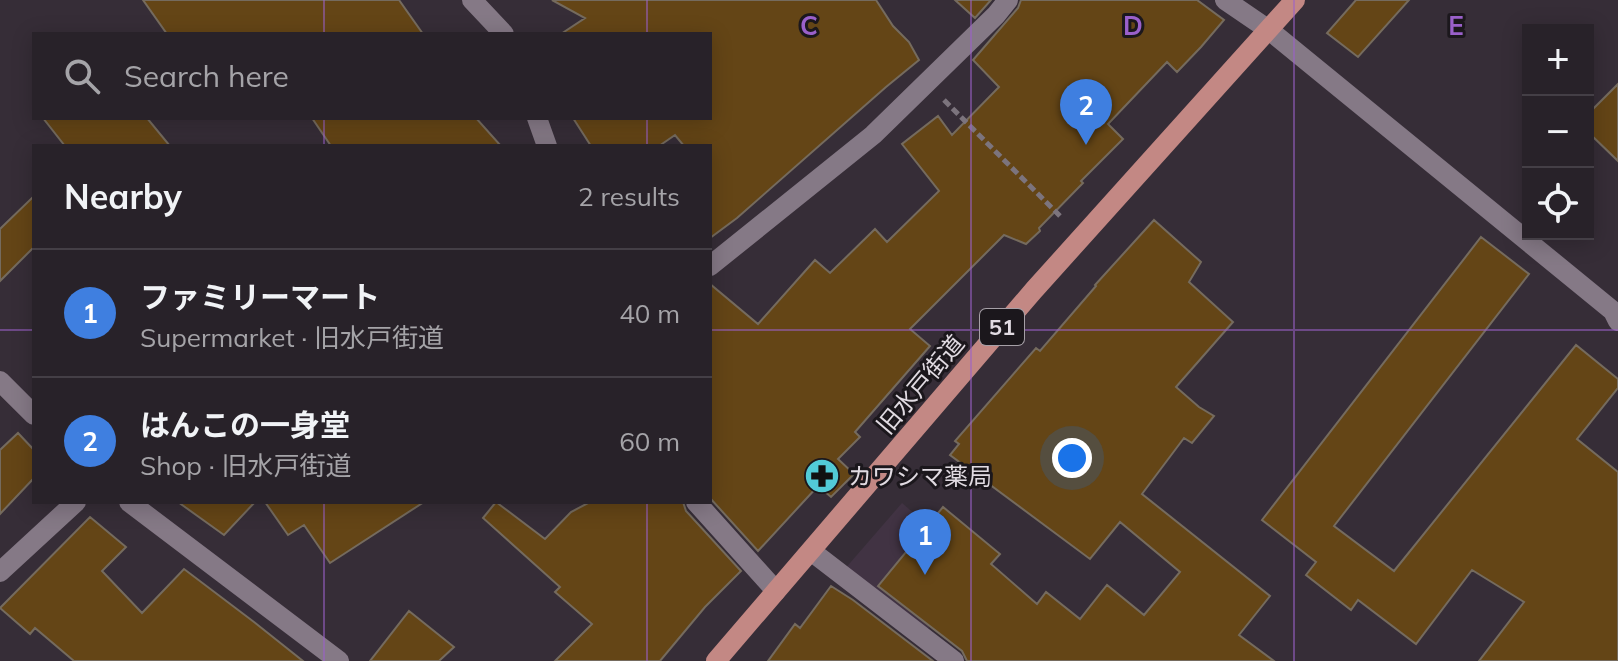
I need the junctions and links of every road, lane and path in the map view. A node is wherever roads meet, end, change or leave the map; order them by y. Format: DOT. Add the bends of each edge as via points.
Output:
graph roads {
  1 [pos="472,0"];
  2 [pos="1008,0"];
  3 [pos="1225,0"];
  4 [pos="1295,0"];
  5 [pos="1269,30"];
  6 [pos="502,32"];
  7 [pos="926,83"];
  8 [pos="538,120"];
  9 [pos="546,144"];
  10 [pos="1081,237"];
  11 [pos="712,264"];
  12 [pos="1618,321"];
  13 [pos="0,381"];
  14 [pos="32,413"];
  15 [pos="74,504"];
  16 [pos="132,504"];
  17 [pos="698,504"];
  18 [pos="811,551"];
  19 [pos="0,572"];
  20 [pos="776,591"];
  21 [pos="339,661"];
  22 [pos="716,661"];
  23 [pos="954,661"];
  1 -- 6 [label="street"];
  2 -- 7 [label="street"];
  3 -- 5 [label="street"];
  4 -- 5 [label="main road, 旧水戸街道 / 51"];
  5 -- 10 [label="main road, 旧水戸街道 / 51"];
  5 -- 12 [label="street" via="1613,311"];
  7 -- 10 [label="path"];
  7 -- 11 [label="street" via="873,135"];
  8 -- 9 [label="street"];
  10 -- 18 [label="main road, 旧水戸街道 / 51"];
  13 -- 14 [label="street"];
  15 -- 19 [label="street"];
  16 -- 21 [label="street"];
  17 -- 20 [label="street"];
  18 -- 20 [label="main road, 旧水戸街道 / 51"];
  18 -- 23 [label="street"];
  20 -- 22 [label="main road, 旧水戸街道 / 51"];
}
